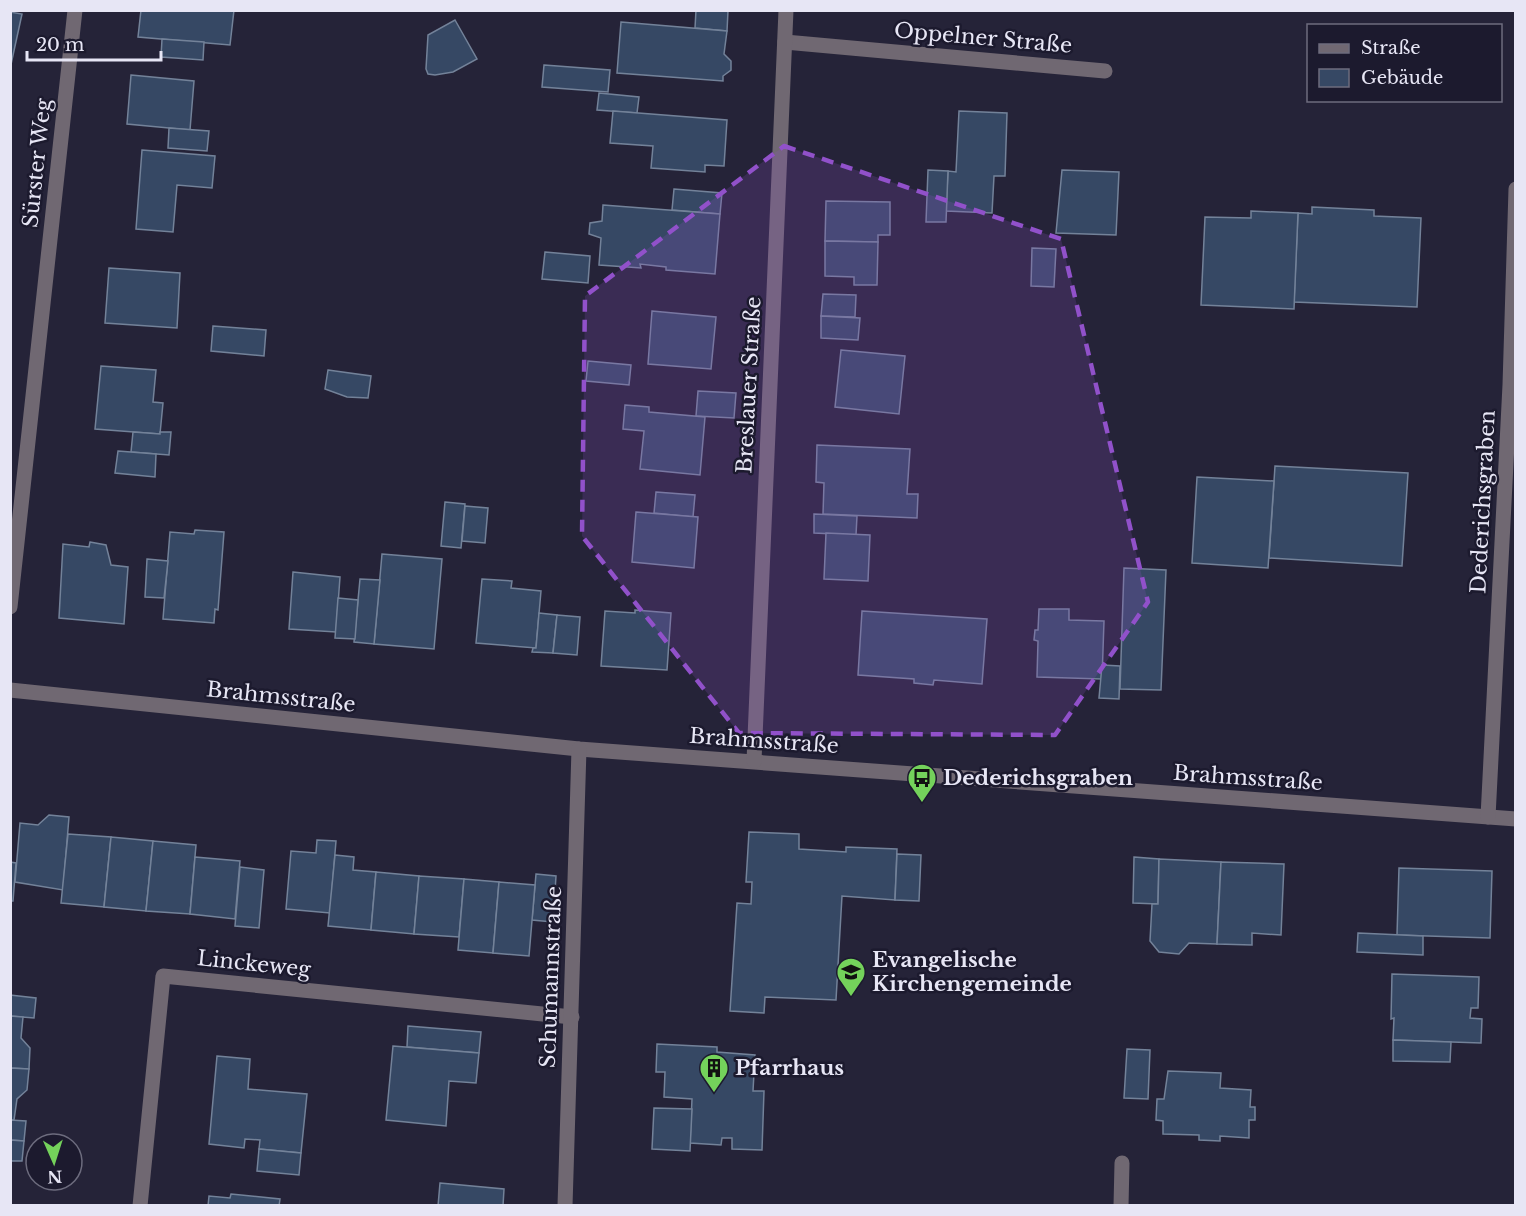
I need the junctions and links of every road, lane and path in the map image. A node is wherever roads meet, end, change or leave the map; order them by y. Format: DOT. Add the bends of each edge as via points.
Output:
graph roads {
  1 [pos="75,10"];
  2 [pos="786,10"];
  3 [pos="785,42"];
  4 [pos="1105,71"];
  5 [pos="1515,189"];
  6 [pos="10,607"];
  7 [pos="10,690"];
  8 [pos="579,749"];
  9 [pos="753,761"];
  10 [pos="1488,817"];
  11 [pos="1515,819"];
  12 [pos="572,1017"];
  13 [pos="1122,1163"];
  14 [pos="140,1206"];
  15 [pos="565,1206"];
  16 [pos="1121,1206"];
  1 -- 6 [label="street, Sürster Weg"];
  2 -- 3 [label="street, Breslauer Straße"];
  3 -- 4 [label="street, Oppelner Straße"];
  3 -- 9 [label="street, Breslauer Straße"];
  5 -- 10 [label="street, Dederichsgraben" via="1510,385"];
  7 -- 8 [label="street, Brahmsstraße"];
  8 -- 9 [label="street, Brahmsstraße"];
  8 -- 12 [label="street, Schumannstraße"];
  9 -- 10 [label="street, Brahmsstraße"];
  10 -- 11 [label="street, Brahmsstraße"];
  12 -- 14 [label="street, Linckeweg" via="163,976"];
  12 -- 15 [label="street, Schumannstraße"];
  13 -- 16 [label="street"];
}
